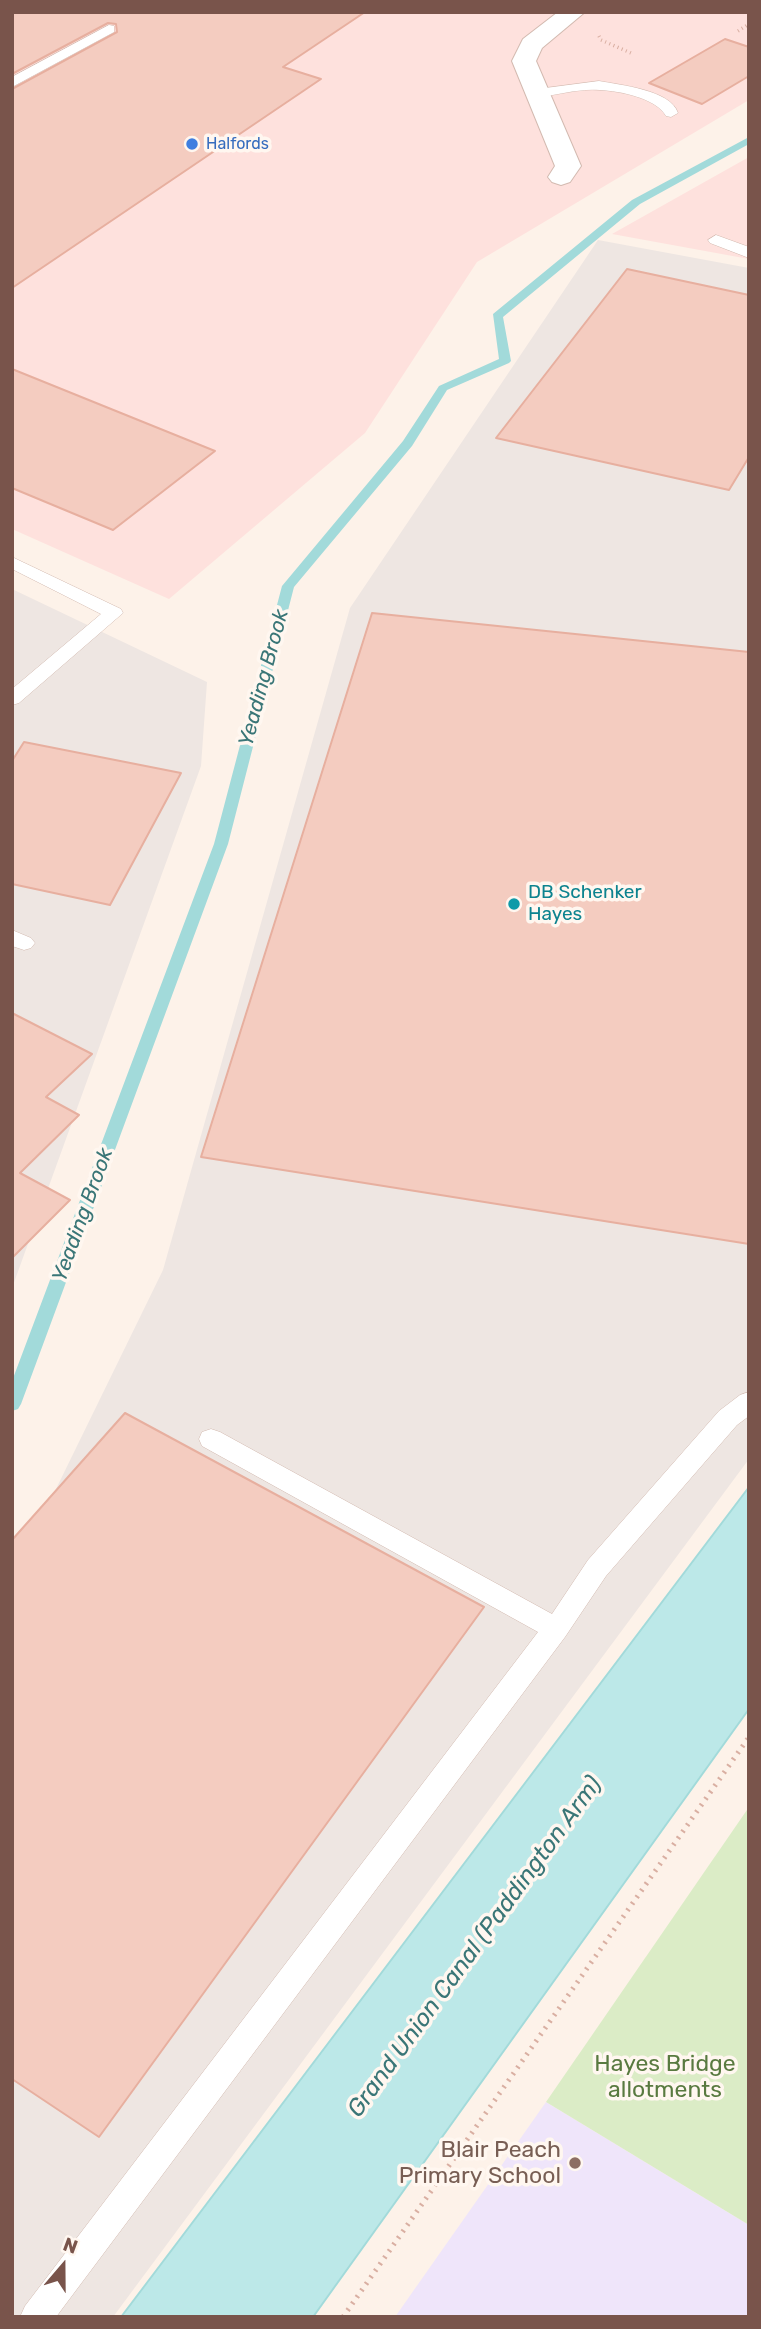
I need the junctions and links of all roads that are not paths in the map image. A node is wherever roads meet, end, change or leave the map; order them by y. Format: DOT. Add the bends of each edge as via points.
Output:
graph roads {
  1 [pos="573,12"];
  2 [pos="108,29"];
  3 [pos="12,83"];
  4 [pos="537,93"];
  5 [pos="671,113"];
  6 [pos="561,177"];
  7 [pos="716,240"];
  8 [pos="749,254"];
  9 [pos="12,562"];
  10 [pos="12,699"];
  11 [pos="749,1402"];
  12 [pos="211,1438"];
  13 [pos="556,1629"];
  14 [pos="36,2317"];
  1 -- 4 [label="street" via="531,44 523,61"];
  2 -- 3 [label="lane"];
  4 -- 5 [label="lane" via="599,85 639,93 669,107"];
  4 -- 6 [label="street" via="568,166"];
  7 -- 8 [label="lane"];
  9 -- 10 [label="lane" via="114,613"];
  11 -- 13 [label="lane" via="728,1419 597,1568"];
  12 -- 13 [label="lane"];
  13 -- 14 [label="lane"];
}
